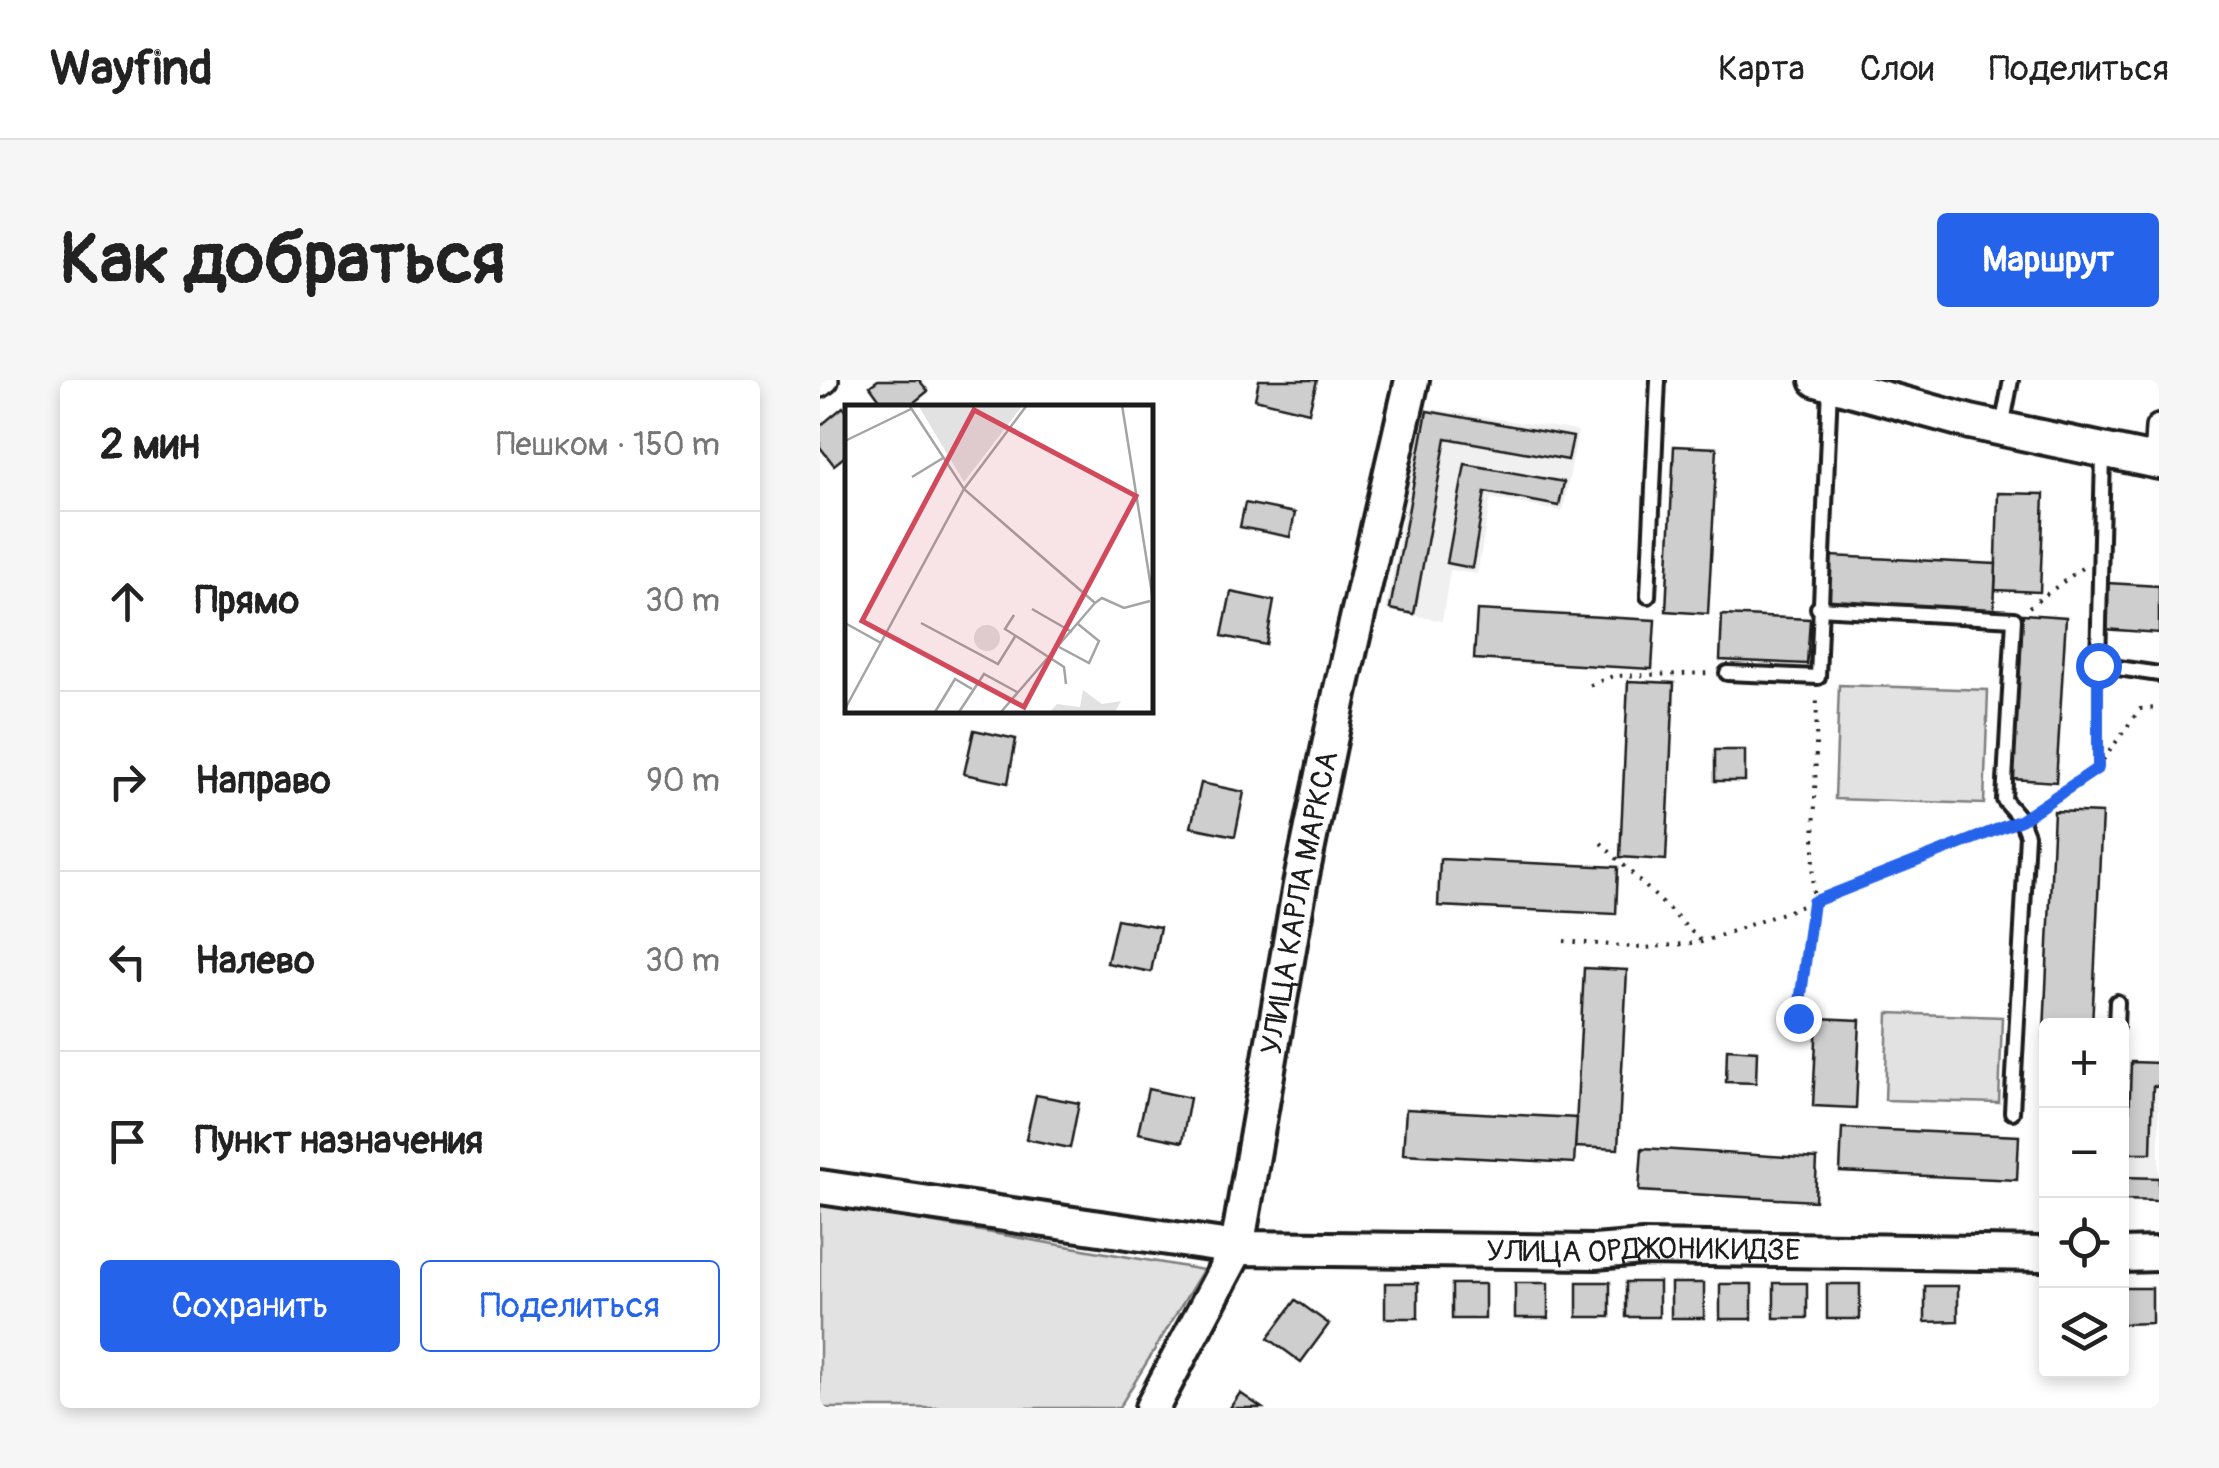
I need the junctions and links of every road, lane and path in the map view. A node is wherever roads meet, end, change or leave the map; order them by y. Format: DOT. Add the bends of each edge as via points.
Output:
graph roads {
  1 [pos="1412,380"];
  2 [pos="1658,380"];
  3 [pos="2012,380"];
  4 [pos="1826,381"];
  5 [pos="2159,428"];
  6 [pos="2002,429"];
  7 [pos="2103,452"];
  8 [pos="2158,462"];
  9 [pos="2100,554"];
  10 [pos="1648,596"];
  11 [pos="1818,608"];
  12 [pos="2014,619"];
  13 [pos="2098,665"];
  14 [pos="1727,673"];
  15 [pos="2159,674"];
  16 [pos="1818,677"];
  17 [pos="1590,685"];
  18 [pos="2159,708"];
  19 [pos="2098,768"];
  20 [pos="2021,820"];
  21 [pos="1601,843"];
  22 [pos="1813,902"];
  23 [pos="1564,941"];
  24 [pos="1702,942"];
  25 [pos="2117,1002"];
  26 [pos="1798,1018"];
  27 [pos="2116,1018"];
  28 [pos="2012,1112"];
  29 [pos="820,1187"];
  30 [pos="1237,1248"];
  31 [pos="2039,1254"];
  32 [pos="2129,1254"];
  33 [pos="2159,1254"];
  34 [pos="1152,1408"];
  1 -- 30 [label="street, УЛИЦА КАРЛА МАРКСА" via="1308,846"];
  2 -- 10 [label="lane"];
  3 -- 6 [label="lane"];
  4 -- 6 [label="street"];
  4 -- 11 [label="lane"];
  5 -- 8 [label="street"];
  6 -- 7 [label="street"];
  7 -- 8 [label="street"];
  7 -- 9 [label="lane"];
  9 -- 12 [label="path"];
  9 -- 13 [label="lane"];
  11 -- 12 [label="lane"];
  11 -- 16 [label="lane"];
  12 -- 20 [label="lane" via="2004,800"];
  13 -- 15 [label="lane"];
  13 -- 19 [label="path"];
  14 -- 16 [label="lane"];
  14 -- 17 [label="path" via="1613,676"];
  16 -- 22 [label="path"];
  18 -- 19 [label="path" via="2140,710"];
  19 -- 20 [label="path"];
  20 -- 22 [label="path"];
  20 -- 28 [label="lane" via="2027,835"];
  21 -- 24 [label="path"];
  22 -- 24 [label="path"];
  22 -- 26 [label="path"];
  23 -- 24 [label="path" via="1644,948"];
  25 -- 27 [label="lane"];
  29 -- 30 [label="street, УЛИЦА ОРДЖОНИКИДЗЕ"];
  30 -- 31 [label="street, УЛИЦА ОРДЖОНИКИДЗЕ"];
  30 -- 34 [label="street, УЛИЦА КАРЛА МАРКСА"];
  32 -- 33 [label="street"];
}
